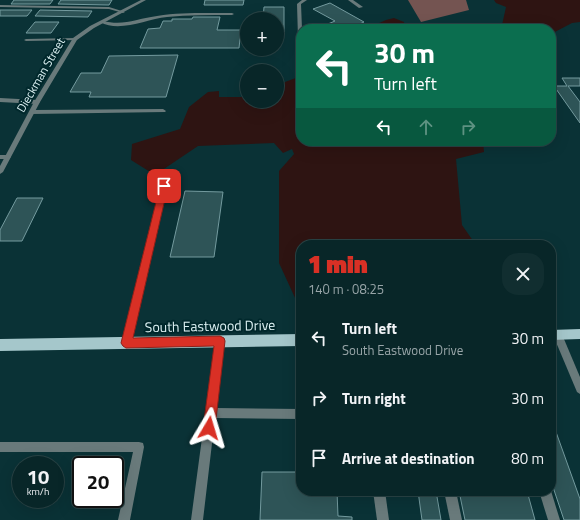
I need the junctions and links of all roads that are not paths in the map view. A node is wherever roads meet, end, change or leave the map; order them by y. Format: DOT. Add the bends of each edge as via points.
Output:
graph roads {
  1 [pos="144,0"];
  2 [pos="305,0"];
  3 [pos="350,0"];
  4 [pos="0,6"];
  5 [pos="361,7"];
  6 [pos="123,12"];
  7 [pos="232,14"];
  8 [pos="102,22"];
  9 [pos="300,24"];
  10 [pos="75,39"];
  11 [pos="26,40"];
  12 [pos="0,100"];
  13 [pos="37,102"];
  14 [pos="163,111"];
  15 [pos="32,112"];
  16 [pos="0,157"];
  17 [pos="8,158"];
  18 [pos="0,172"];
  19 [pos="164,186"];
  20 [pos="580,334"];
  21 [pos="556,335"];
  22 [pos="556,339"];
  23 [pos="296,340"];
  24 [pos="220,341"];
  25 [pos="126,343"];
  26 [pos="0,345"];
  27 [pos="580,389"];
  28 [pos="211,413"];
  29 [pos="296,414"];
  30 [pos="0,447"];
  31 [pos="380,496"];
  32 [pos="451,496"];
  33 [pos="547,496"];
  34 [pos="124,520"];
  35 [pos="197,520"];
  36 [pos="383,520"];
  37 [pos="456,520"];
  38 [pos="554,520"];
  1 -- 6 [label="street, Dieckman Street"];
  2 -- 9 [label="street" via="299,4"];
  3 -- 5 [label="street"];
  4 -- 6 [label="street" via="109,8"];
  6 -- 8 [label="street, Dieckman Street"];
  7 -- 8 [label="street" via="166,16 123,26"];
  8 -- 10 [label="street, Dieckman Street"];
  10 -- 11 [label="street"];
  10 -- 13 [label="street, Dieckman Street"];
  12 -- 13 [label="street"];
  13 -- 15 [label="street, Dieckman Street"];
  14 -- 15 [label="street"];
  15 -- 17 [label="street, Dieckman Street"];
  16 -- 17 [label="street"];
  17 -- 18 [label="street, Dieckman Street"];
  19 -- 25 [label="street"];
  20 -- 21 [label="main road"];
  22 -- 27 [label="street"];
  23 -- 24 [label="main road, South Eastwood Drive"];
  24 -- 25 [label="main road, South Eastwood Drive"];
  24 -- 28 [label="street"];
  25 -- 26 [label="main road, South Eastwood Drive"];
  28 -- 29 [label="street"];
  28 -- 35 [label="street"];
  30 -- 34 [label="street" via="139,447"];
  31 -- 36 [label="street"];
  32 -- 37 [label="street"];
  33 -- 38 [label="street"];
}
